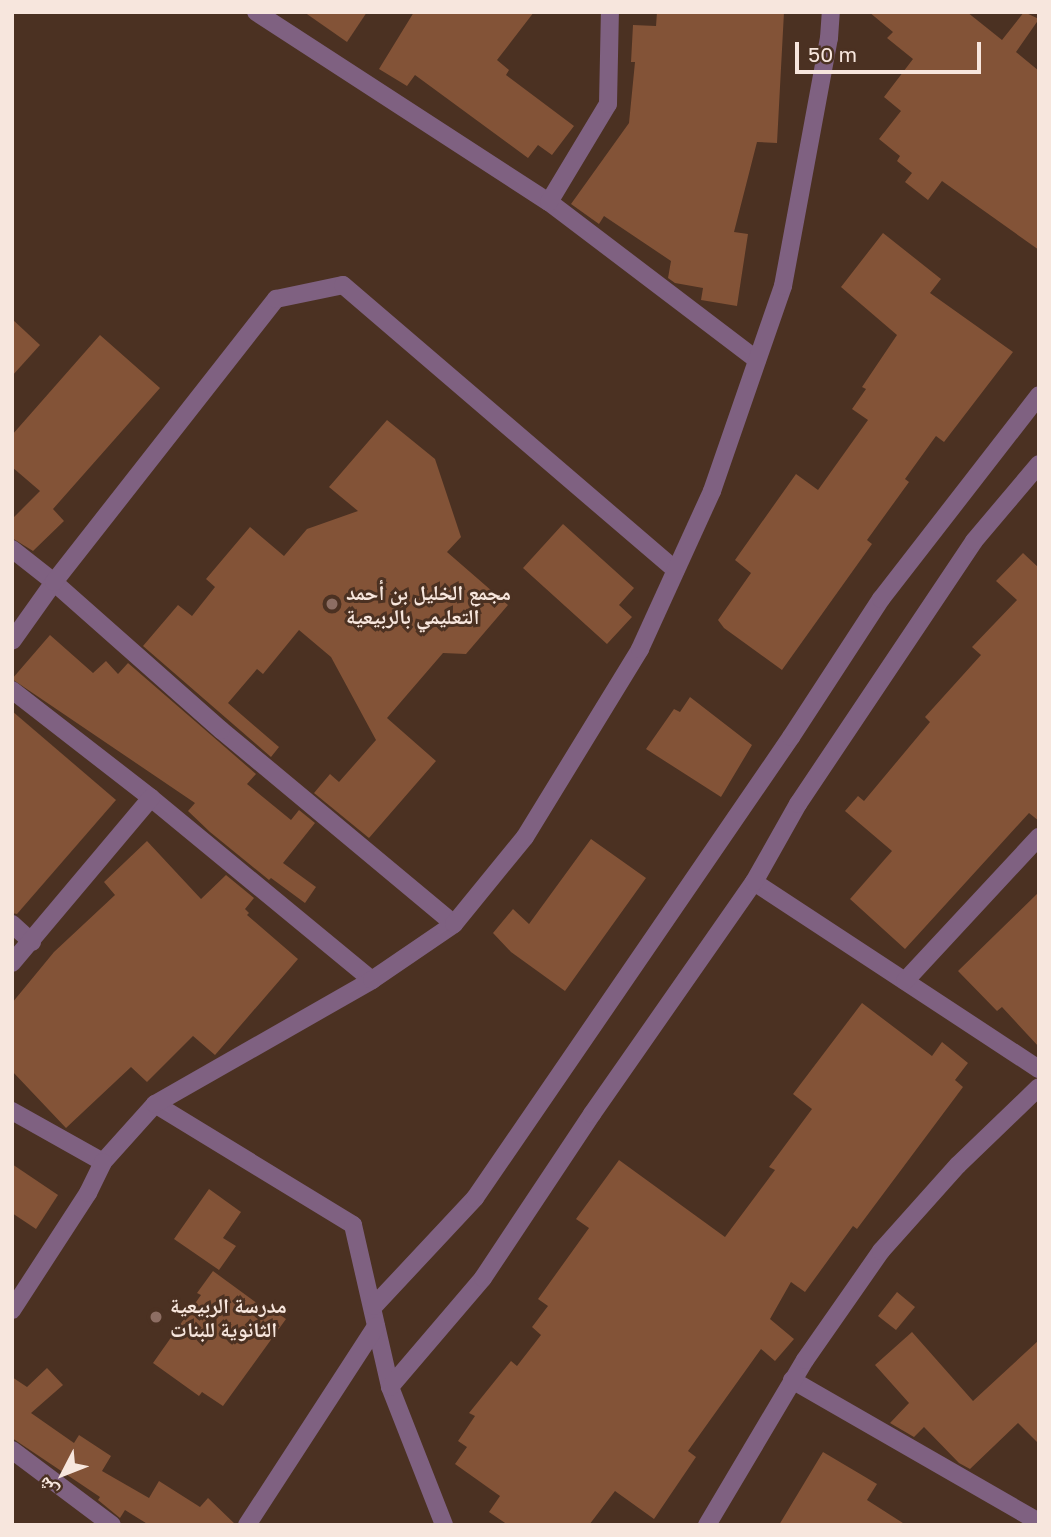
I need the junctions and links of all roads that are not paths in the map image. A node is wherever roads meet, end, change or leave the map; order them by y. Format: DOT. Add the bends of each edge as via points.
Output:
graph roads {
  1 [pos="256,12"];
  2 [pos="610,12"];
  3 [pos="831,12"];
  4 [pos="548,202"];
  5 [pos="757,360"];
  6 [pos="1039,395"];
  7 [pos="1039,464"];
  8 [pos="12,549"];
  9 [pos="676,570"];
  10 [pos="54,582"];
  11 [pos="12,641"];
  12 [pos="12,690"];
  13 [pos="151,798"];
  14 [pos="1039,837"];
  15 [pos="754,882"];
  16 [pos="454,924"];
  17 [pos="12,925"];
  18 [pos="32,942"];
  19 [pos="12,964"];
  20 [pos="372,980"];
  21 [pos="905,981"];
  22 [pos="1039,1069"];
  23 [pos="1039,1087"];
  24 [pos="155,1104"];
  25 [pos="12,1111"];
  26 [pos="103,1162"];
  27 [pos="374,1307"];
  28 [pos="12,1310"];
  29 [pos="376,1326"];
  30 [pos="793,1380"];
  31 [pos="390,1387"];
  32 [pos="12,1450"];
  33 [pos="1039,1522"];
  34 [pos="112,1525"];
  35 [pos="247,1525"];
  36 [pos="444,1525"];
  37 [pos="708,1525"];
  1 -- 4 [label="street"];
  2 -- 4 [label="street" via="608,104"];
  3 -- 5 [label="street" via="783,286"];
  4 -- 5 [label="street"];
  5 -- 9 [label="street" via="712,491"];
  6 -- 27 [label="street" via="881,599 792,737 475,1198"];
  7 -- 15 [label="street" via="974,541 798,804"];
  8 -- 10 [label="street"];
  9 -- 10 [label="street" via="342,285 275,299"];
  9 -- 16 [label="street" via="640,649 525,837"];
  10 -- 11 [label="street"];
  10 -- 16 [label="street" via="221,730"];
  12 -- 13 [label="street"];
  13 -- 18 [label="street"];
  13 -- 20 [label="street"];
  14 -- 21 [label="street"];
  15 -- 21 [label="street"];
  15 -- 31 [label="street" via="483,1278"];
  16 -- 20 [label="street"];
  17 -- 18 [label="street"];
  18 -- 19 [label="street"];
  20 -- 24 [label="street"];
  21 -- 22 [label="street"];
  23 -- 30 [label="street" via="958,1165 881,1251"];
  24 -- 26 [label="street"];
  24 -- 27 [label="street" via="354,1225"];
  25 -- 26 [label="street"];
  26 -- 28 [label="street"];
  27 -- 29 [label="street"];
  29 -- 31 [label="street"];
  29 -- 35 [label="street"];
  30 -- 33 [label="street"];
  30 -- 37 [label="street"];
  31 -- 36 [label="street"];
  32 -- 34 [label="street"];
}
